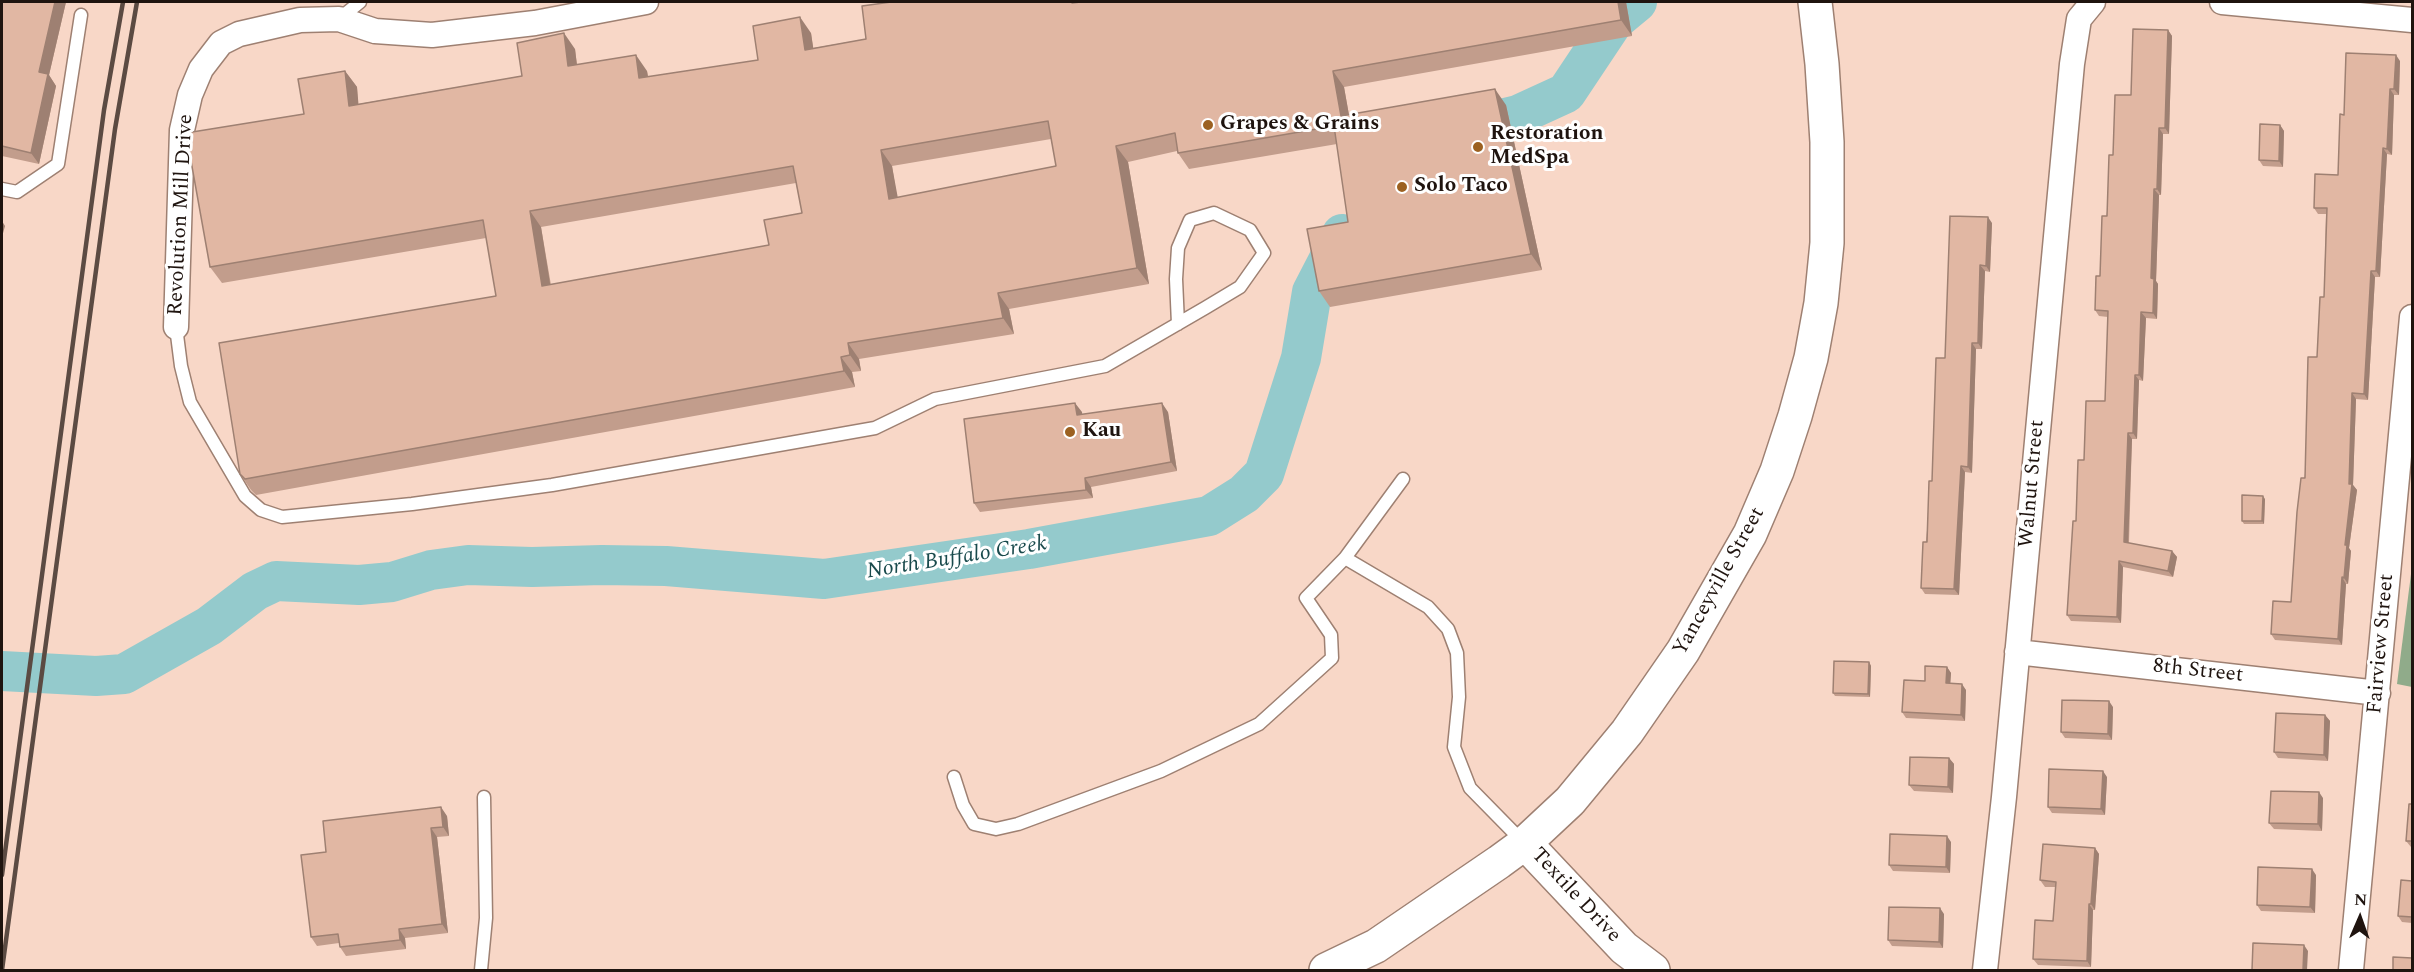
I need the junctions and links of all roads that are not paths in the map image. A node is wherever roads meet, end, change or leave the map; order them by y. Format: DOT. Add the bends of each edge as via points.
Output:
graph roads {
  1 [pos="360,2"];
  2 [pos="646,2"];
  3 [pos="1815,2"];
  4 [pos="2093,2"];
  5 [pos="2222,2"];
  6 [pos="583,8"];
  7 [pos="81,15"];
  8 [pos="339,19"];
  9 [pos="2412,20"];
  10 [pos="2,189"];
  11 [pos="2412,317"];
  12 [pos="1178,324"];
  13 [pos="176,327"];
  14 [pos="1403,479"];
  15 [pos="1345,558"];
  16 [pos="2017,652"];
  17 [pos="2378,693"];
  18 [pos="954,777"];
  19 [pos="484,797"];
  20 [pos="1525,843"];
  21 [pos="481,970"];
  22 [pos="1326,970"];
  23 [pos="1653,970"];
  24 [pos="1985,970"];
  25 [pos="2351,970"];
  1 -- 8 [label="lane"];
  2 -- 6 [label="street, Revolution Mill Drive"];
  3 -- 20 [label="main road, Yanceyville Street" via="1825,94 1827,243 1811,358 1777,471 1750,534 1666,676 1628,732 1570,801"];
  4 -- 16 [label="street, Walnut Street" via="2079,19 2072,64"];
  5 -- 9 [label="street"];
  6 -- 8 [label="street, Revolution Mill Drive" via="535,23 432,35 375,31"];
  7 -- 10 [label="lane" via="58,164 17,192"];
  8 -- 13 [label="street, Revolution Mill Drive" via="300,20 239,33 221,43 201,69 182,130"];
  11 -- 17 [label="street, Fairview Street"];
  12 -- 12 [label="lane" via="1178,248 1190,220 1214,213 1250,230 1264,252 1240,288"];
  12 -- 13 [label="lane" via="1105,366 935,399 875,429 552,485 282,517 261,510 245,496 190,402"];
  14 -- 15 [label="lane"];
  15 -- 18 [label="lane" via="1306,598 1331,635 1332,658 1258,724 1161,771 996,829 974,824"];
  15 -- 20 [label="lane" via="1428,607 1448,629 1457,653 1459,697 1454,747 1470,788"];
  16 -- 17 [label="street, 8th Street"];
  16 -- 24 [label="street, Walnut Street"];
  17 -- 25 [label="street, Fairview Street"];
  19 -- 21 [label="lane" via="486,918"];
  20 -- 22 [label="main road, Yanceyville Street" via="1377,946"];
  20 -- 23 [label="main road, Textile Drive" via="1624,948"];
}
